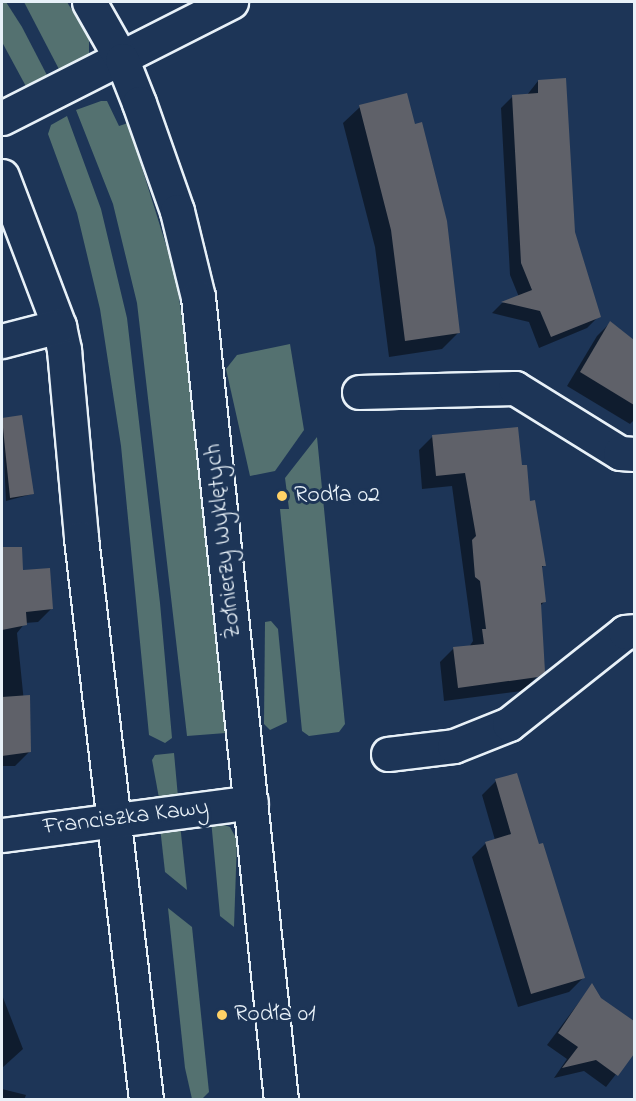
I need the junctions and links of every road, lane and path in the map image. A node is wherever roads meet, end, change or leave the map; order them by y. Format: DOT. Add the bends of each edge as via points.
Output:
graph roads {
  1 [pos="88,2"];
  2 [pos="231,2"];
  3 [pos="122,60"];
  4 [pos="2,118"];
  5 [pos="2,176"];
  6 [pos="59,326"];
  7 [pos="2,340"];
  8 [pos="359,392"];
  9 [pos="634,454"];
  10 [pos="634,631"];
  11 [pos="388,754"];
  12 [pos="251,802"];
  13 [pos="113,819"];
  14 [pos="2,835"];
  15 [pos="146,1100"];
  16 [pos="281,1100"];
  1 -- 3 [label="street, Żołnierzy Wyklętych"];
  2 -- 3 [label="street"];
  3 -- 4 [label="street"];
  3 -- 12 [label="street, Żołnierzy Wyklętych" via="177,211 198,297"];
  5 -- 6 [label="street"];
  6 -- 7 [label="street"];
  6 -- 13 [label="street"];
  8 -- 9 [label="street" via="515,388 620,453"];
  10 -- 11 [label="street" via="625,632 509,724 454,746"];
  12 -- 13 [label="street, Franciszka Kawy"];
  12 -- 16 [label="street, Żołnierzy Wyklętych"];
  13 -- 14 [label="street, Franciszka Kawy"];
  13 -- 15 [label="street"];
}
